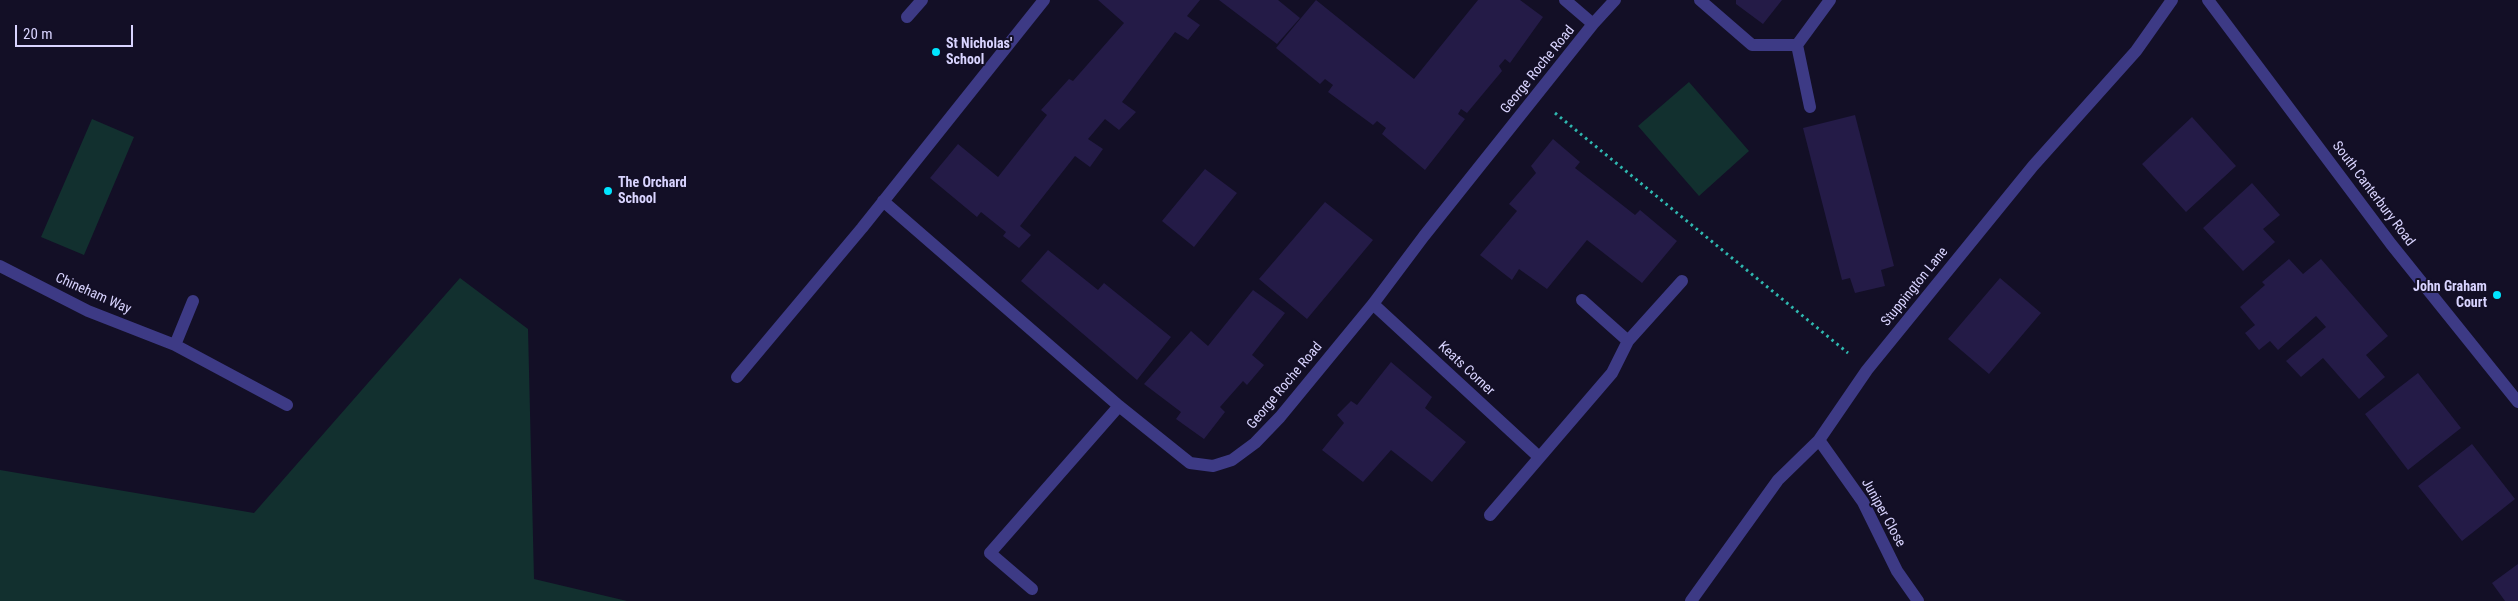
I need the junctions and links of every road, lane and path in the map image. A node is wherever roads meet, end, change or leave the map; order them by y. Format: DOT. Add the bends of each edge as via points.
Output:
graph roads {
  1 [pos="922,0"];
  2 [pos="1044,0"];
  3 [pos="1565,0"];
  4 [pos="1615,0"];
  5 [pos="1700,0"];
  6 [pos="1830,0"];
  7 [pos="2172,0"];
  8 [pos="2208,0"];
  9 [pos="907,18"];
  10 [pos="1593,24"];
  11 [pos="1797,45"];
  12 [pos="1535,98"];
  13 [pos="1810,107"];
  14 [pos="883,201"];
  15 [pos="0,266"];
  16 [pos="1682,281"];
  17 [pos="1582,300"];
  18 [pos="193,301"];
  19 [pos="1373,304"];
  20 [pos="1628,341"];
  21 [pos="175,345"];
  22 [pos="1867,370"];
  23 [pos="737,377"];
  24 [pos="2518,402"];
  25 [pos="287,405"];
  26 [pos="1119,406"];
  27 [pos="1819,440"];
  28 [pos="1539,457"];
  29 [pos="1490,515"];
  30 [pos="1032,589"];
  31 [pos="1691,601"];
  32 [pos="1918,601"];
  1 -- 9 [label="street"];
  2 -- 14 [label="street"];
  3 -- 10 [label="street"];
  4 -- 10 [label="street, George Roche Road"];
  5 -- 11 [label="street" via="1752,44"];
  6 -- 11 [label="street"];
  7 -- 22 [label="street, Stuppington Lane" via="2136,51 2033,166"];
  8 -- 24 [label="street, South Canterbury Road" via="2391,244"];
  10 -- 12 [label="street, George Roche Road"];
  11 -- 13 [label="street"];
  12 -- 19 [label="street, George Roche Road"];
  12 -- 22 [label="path"];
  14 -- 23 [label="street"];
  14 -- 26 [label="street, George Roche Road"];
  15 -- 21 [label="street, Chineham Way" via="88,311"];
  16 -- 20 [label="street"];
  17 -- 20 [label="street"];
  18 -- 21 [label="street"];
  19 -- 26 [label="street, George Roche Road" via="1280,417 1255,443 1232,460 1213,466 1190,462"];
  19 -- 28 [label="street, Keats Corner"];
  20 -- 28 [label="street" via="1612,373"];
  21 -- 25 [label="street, Chineham Way"];
  22 -- 27 [label="street, Stuppington Lane"];
  26 -- 30 [label="street" via="990,553"];
  27 -- 31 [label="street, Stuppington Lane" via="1778,480"];
  27 -- 32 [label="street, Juniper Close" via="1862,502 1897,571"];
  28 -- 29 [label="street"];
}
